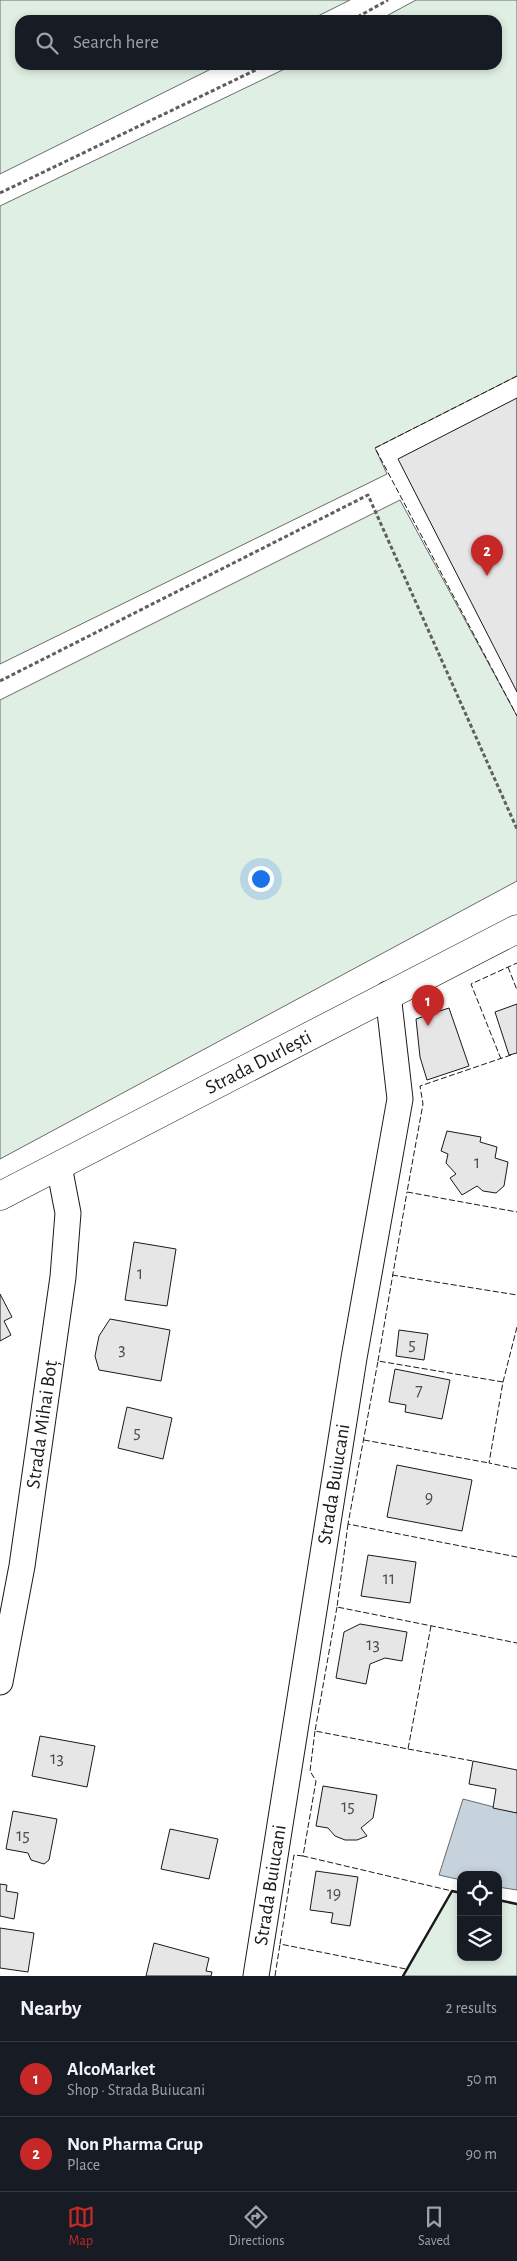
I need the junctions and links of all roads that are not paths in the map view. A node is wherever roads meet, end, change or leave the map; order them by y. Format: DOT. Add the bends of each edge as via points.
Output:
graph roads {
  1 [pos="517,929"];
  2 [pos="388,994"];
  3 [pos="59,1166"];
  4 [pos="0,1196"];
  5 [pos="22,1566"];
  6 [pos="0,1576"];
  7 [pos="0,1682"];
  8 [pos="256,1976"];
  1 -- 2 [label="street, Strada Durlești"];
  2 -- 3 [label="street, Strada Durlești"];
  2 -- 8 [label="street, Strada Buiucani" via="400,1099 354,1358"];
  3 -- 4 [label="street, Strada Durlești"];
  3 -- 5 [label="street, Strada Mihai Boț" via="68,1213 63,1277"];
  5 -- 6 [label="street"];
  5 -- 7 [label="street, Strada Mihai Boț"];
}
